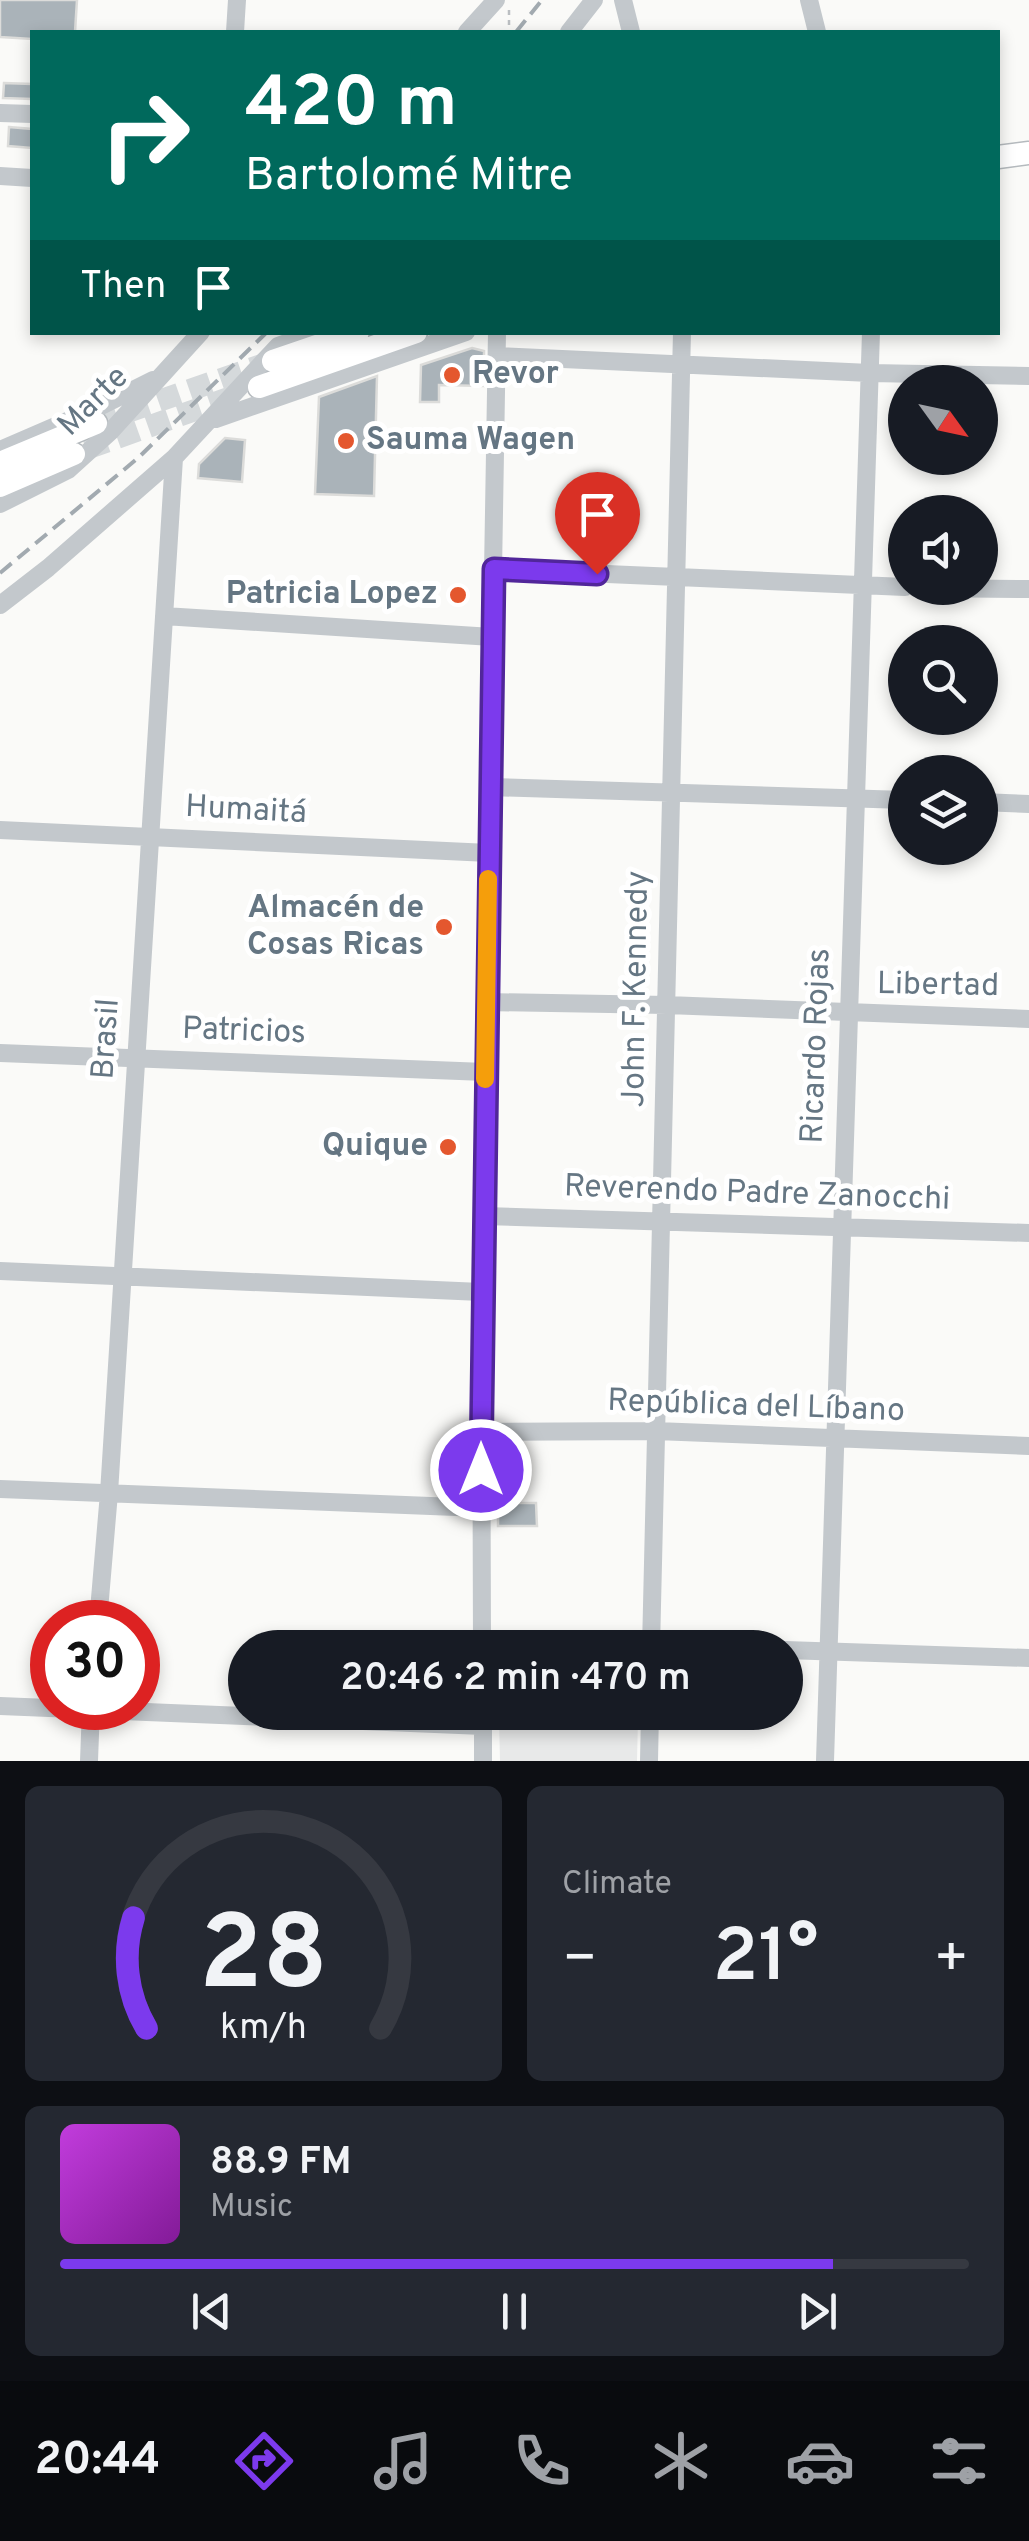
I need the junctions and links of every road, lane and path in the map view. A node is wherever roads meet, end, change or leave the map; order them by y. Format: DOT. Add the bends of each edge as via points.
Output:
graph roads {
  1 [pos="237,0"];
  2 [pos="594,0"];
  3 [pos="623,0"];
  4 [pos="809,0"];
  5 [pos="503,3"];
  6 [pos="235,30"];
  7 [pos="469,30"];
  8 [pos="509,30"];
  9 [pos="571,30"];
  10 [pos="630,30"];
  11 [pos="816,30"];
  12 [pos="0,113"];
  13 [pos="30,114"];
  14 [pos="1029,153"];
  15 [pos="1000,157"];
  16 [pos="0,176"];
  17 [pos="30,178"];
  18 [pos="198,335"];
  19 [pos="311,335"];
  20 [pos="347,335"];
  21 [pos="407,335"];
  22 [pos="457,335"];
  23 [pos="498,335"];
  24 [pos="682,335"];
  25 [pos="871,335"];
  26 [pos="276,354"];
  27 [pos="497,356"];
  28 [pos="682,365"];
  29 [pos="166,372"];
  30 [pos="870,373"];
  31 [pos="1029,376"];
  32 [pos="259,387"];
  33 [pos="101,421"];
  34 [pos="211,421"];
  35 [pos="0,450"];
  36 [pos="174,458"];
  37 [pos="71,462"];
  38 [pos="0,463"];
  39 [pos="0,486"];
  40 [pos="0,504"];
  41 [pos="494,569"];
  42 [pos="676,577"];
  43 [pos="862,587"];
  44 [pos="888,588"];
  45 [pos="998,589"];
  46 [pos="1029,589"];
  47 [pos="0,605"];
  48 [pos="164,616"];
  49 [pos="492,637"];
  50 [pos="490,787"];
  51 [pos="671,794"];
  52 [pos="856,798"];
  53 [pos="888,799"];
  54 [pos="998,803"];
  55 [pos="1029,804"];
  56 [pos="0,830"];
  57 [pos="150,837"];
  58 [pos="489,853"];
  59 [pos="486,1002"];
  60 [pos="666,1005"];
  61 [pos="848,1014"];
  62 [pos="1029,1019"];
  63 [pos="0,1053"];
  64 [pos="136,1058"];
  65 [pos="485,1072"];
  66 [pos="482,1216"];
  67 [pos="661,1220"];
  68 [pos="842,1227"];
  69 [pos="1029,1233"];
  70 [pos="0,1270"];
  71 [pos="123,1276"];
  72 [pos="481,1292"];
  73 [pos="481,1432"];
  74 [pos="656,1432"];
  75 [pos="834,1438"];
  76 [pos="1029,1446"];
  77 [pos="0,1489"];
  78 [pos="109,1493"];
  79 [pos="481,1508"];
  80 [pos="100,1600"];
  81 [pos="482,1630"];
  82 [pos="651,1630"];
  83 [pos="803,1650"];
  84 [pos="828,1650"];
  85 [pos="1029,1658"];
  86 [pos="0,1706"];
  87 [pos="30,1707"];
  88 [pos="160,1711"];
  89 [pos="228,1712"];
  90 [pos="90,1730"];
  91 [pos="483,1730"];
  92 [pos="650,1730"];
  93 [pos="89,1761"];
  94 [pos="483,1761"];
  95 [pos="649,1761"];
  96 [pos="824,1761"];
  1 -- 6 [label="street"];
  2 -- 9 [label="street"];
  3 -- 10 [label="street"];
  4 -- 11 [label="street"];
  5 -- 7 [label="street"];
  5 -- 8 [label="path"];
  12 -- 13 [label="street"];
  14 -- 15 [label="main road"];
  16 -- 17 [label="street"];
  18 -- 29 [label="street, Marte"];
  19 -- 26 [label="street"];
  20 -- 26 [label="main road"];
  21 -- 32 [label="main road"];
  22 -- 34 [label="street"];
  23 -- 27 [label="street"];
  24 -- 28 [label="street, John F. Kennedy"];
  25 -- 30 [label="street, Ricardo Rojas"];
  26 -- 34 [label="street"];
  27 -- 28 [label="street"];
  27 -- 41 [label="street"];
  28 -- 30 [label="street"];
  28 -- 42 [label="street, John F. Kennedy"];
  29 -- 33 [label="street"];
  29 -- 33 [label="street, Marte"];
  30 -- 31 [label="street"];
  30 -- 43 [label="street, Ricardo Rojas"];
  33 -- 35 [label="street"];
  33 -- 37 [label="street, Marte"];
  33 -- 38 [label="main road"];
  34 -- 36 [label="street"];
  36 -- 47 [label="street"];
  36 -- 48 [label="street, Brasil"];
  37 -- 39 [label="main road"];
  37 -- 40 [label="street, Marte"];
  41 -- 42 [label="street"];
  41 -- 49 [label="street"];
  42 -- 43 [label="street"];
  42 -- 51 [label="street, John F. Kennedy"];
  43 -- 44 [label="street"];
  43 -- 52 [label="street, Ricardo Rojas"];
  45 -- 46 [label="street"];
  48 -- 49 [label="street"];
  48 -- 57 [label="street, Brasil"];
  49 -- 50 [label="street"];
  50 -- 51 [label="street"];
  50 -- 58 [label="street"];
  51 -- 52 [label="street"];
  51 -- 60 [label="street, John F. Kennedy"];
  52 -- 53 [label="street"];
  52 -- 61 [label="street, Ricardo Rojas"];
  54 -- 55 [label="street"];
  56 -- 57 [label="street, Humaitá"];
  57 -- 58 [label="street, Humaitá"];
  57 -- 64 [label="street, Brasil"];
  58 -- 59 [label="street"];
  59 -- 60 [label="street, Libertad"];
  59 -- 65 [label="street"];
  60 -- 61 [label="street, Libertad"];
  60 -- 67 [label="street, John F. Kennedy"];
  61 -- 62 [label="street, Libertad"];
  61 -- 68 [label="street, Ricardo Rojas"];
  63 -- 64 [label="street, Patricios"];
  64 -- 65 [label="street, Patricios"];
  64 -- 71 [label="street, Brasil"];
  65 -- 66 [label="street"];
  66 -- 67 [label="street, Reverendo Padre Zanocchi"];
  66 -- 72 [label="street"];
  67 -- 68 [label="street, Reverendo Padre Zanocchi"];
  67 -- 74 [label="street, John F. Kennedy"];
  68 -- 69 [label="street, Reverendo Padre Zanocchi"];
  68 -- 75 [label="street, Ricardo Rojas"];
  70 -- 71 [label="street"];
  71 -- 72 [label="street"];
  71 -- 78 [label="street, Brasil"];
  72 -- 73 [label="street"];
  73 -- 74 [label="street, República del Líbano"];
  73 -- 79 [label="street"];
  74 -- 75 [label="street, República del Líbano"];
  74 -- 82 [label="street, John F. Kennedy"];
  75 -- 76 [label="street, República del Líbano"];
  75 -- 84 [label="street, Ricardo Rojas"];
  77 -- 78 [label="street"];
  78 -- 79 [label="street"];
  78 -- 80 [label="street, Brasil"];
  79 -- 81 [label="street"];
  83 -- 84 [label="street"];
  84 -- 85 [label="street"];
  84 -- 96 [label="street, Ricardo Rojas"];
  86 -- 87 [label="street"];
  88 -- 89 [label="street"];
  90 -- 93 [label="street"];
  91 -- 94 [label="street"];
  92 -- 95 [label="street"];
}
